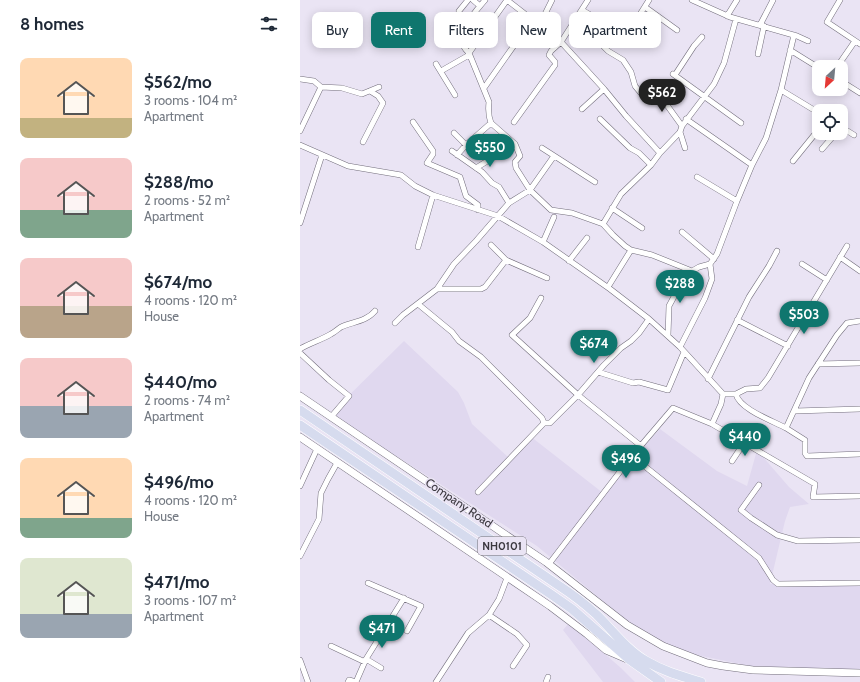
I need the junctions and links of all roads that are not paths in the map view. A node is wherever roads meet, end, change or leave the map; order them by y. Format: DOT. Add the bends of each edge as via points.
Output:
graph roads {
  1 [pos="468,0"];
  2 [pos="473,0"];
  3 [pos="485,0"];
  4 [pos="507,0"];
  5 [pos="552,0"];
  6 [pos="588,0"];
  7 [pos="649,0"];
  8 [pos="692,0"];
  9 [pos="737,0"];
  10 [pos="774,0"];
  11 [pos="840,0"];
  12 [pos="480,6"];
  13 [pos="645,7"];
  14 [pos="582,10"];
  15 [pos="459,11"];
  16 [pos="522,12"];
  17 [pos="546,12"];
  18 [pos="585,12"];
  19 [pos="642,12"];
  20 [pos="727,16"];
  21 [pos="736,19"];
  22 [pos="762,26"];
  23 [pos="677,30"];
  24 [pos="794,35"];
  25 [pos="702,37"];
  26 [pos="808,41"];
  27 [pos="561,42"];
  28 [pos="859,43"];
  29 [pos="512,48"];
  30 [pos="554,48"];
  31 [pos="605,48"];
  32 [pos="790,50"];
  33 [pos="469,54"];
  34 [pos="758,54"];
  35 [pos="843,60"];
  36 [pos="436,64"];
  37 [pos="812,64"];
  38 [pos="441,71"];
  39 [pos="300,79"];
  40 [pos="848,85"];
  41 [pos="321,87"];
  42 [pos="379,87"];
  43 [pos="484,88"];
  44 [pos="604,89"];
  45 [pos="781,90"];
  46 [pos="370,91"];
  47 [pos="860,93"];
  48 [pos="455,95"];
  49 [pos="704,97"];
  50 [pos="582,109"];
  51 [pos="812,109"];
  52 [pos="600,119"];
  53 [pos="686,120"];
  54 [pos="413,122"];
  55 [pos="491,122"];
  56 [pos="514,122"];
  57 [pos="741,123"];
  58 [pos="682,126"];
  59 [pos="300,131"];
  60 [pos="848,131"];
  61 [pos="680,132"];
  62 [pos="454,133"];
  63 [pos="854,135"];
  64 [pos="812,138"];
  65 [pos="830,140"];
  66 [pos="362,142"];
  67 [pos="515,144"];
  68 [pos="300,145"];
  69 [pos="466,145"];
  70 [pos="542,148"];
  71 [pos="685,148"];
  72 [pos="822,149"];
  73 [pos="452,151"];
  74 [pos="660,153"];
  75 [pos="322,155"];
  76 [pos="457,155"];
  77 [pos="554,156"];
  78 [pos="793,161"];
  79 [pos="651,165"];
  80 [pos="752,165"];
  81 [pos="476,168"];
  82 [pos="697,177"];
  83 [pos="596,182"];
  84 [pos="530,190"];
  85 [pos="433,195"];
  86 [pos="737,200"];
  87 [pos="509,203"];
  88 [pos="612,208"];
  89 [pos="478,210"];
  90 [pos="498,216"];
  91 [pos="554,217"];
  92 [pos="300,223"];
  93 [pos="603,224"];
  94 [pos="642,228"];
  95 [pos="682,232"];
  96 [pos="587,238"];
  97 [pos="543,242"];
  98 [pos="491,245"];
  99 [pos="847,246"];
  100 [pos="418,247"];
  101 [pos="631,250"];
  102 [pos="777,251"];
  103 [pos="840,258"];
  104 [pos="714,259"];
  105 [pos="506,260"];
  106 [pos="569,261"];
  107 [pos="710,264"];
  108 [pos="802,264"];
  109 [pos="860,270"];
  110 [pos="692,271"];
  111 [pos="547,278"];
  112 [pos="826,280"];
  113 [pos="608,287"];
  114 [pos="437,289"];
  115 [pos="541,298"];
  116 [pos="418,304"];
  117 [pos="375,311"];
  118 [pos="649,319"];
  119 [pos="737,320"];
  120 [pos="860,321"];
  121 [pos="395,323"];
  122 [pos="668,335"];
  123 [pos="788,346"];
  124 [pos="680,347"];
  125 [pos="300,350"];
  126 [pos="684,352"];
  127 [pos="300,353"];
  128 [pos="818,364"];
  129 [pos="860,364"];
  130 [pos="598,372"];
  131 [pos="708,379"];
  132 [pos="723,394"];
  133 [pos="736,394"];
  134 [pos="578,395"];
  135 [pos="300,396"];
  136 [pos="300,410"];
  137 [pos="860,410"];
  138 [pos="795,411"];
  139 [pos="331,417"];
  140 [pos="544,423"];
  141 [pos="712,424"];
  142 [pos="300,425"];
  143 [pos="786,428"];
  144 [pos="300,437"];
  145 [pos="744,443"];
  146 [pos="641,446"];
  147 [pos="317,450"];
  148 [pos="860,454"];
  149 [pos="632,456"];
  150 [pos="732,461"];
  151 [pos="337,463"];
  152 [pos="759,485"];
  153 [pos="300,486"];
  154 [pos="478,492"];
  155 [pos="860,496"];
  156 [pos="860,540"];
  157 [pos="300,556"];
  158 [pos="549,564"];
  159 [pos="507,578"];
  160 [pos="368,583"];
  161 [pos="860,583"];
  162 [pos="404,598"];
  163 [pos="489,615"];
  164 [pos="407,631"];
  165 [pos="331,646"];
  166 [pos="300,660"];
  167 [pos="365,660"];
  168 [pos="630,660"];
  169 [pos="514,666"];
  170 [pos="381,668"];
  171 [pos="860,673"];
  172 [pos="308,682"];
  173 [pos="348,682"];
  174 [pos="436,682"];
  175 [pos="661,682"];
  176 [pos="701,682"];
  1 -- 15 [label="street"];
  2 -- 12 [label="street"];
  3 -- 12 [label="street"];
  4 -- 16 [label="street"];
  4 -- 33 [label="street"];
  5 -- 17 [label="street"];
  6 -- 14 [label="street"];
  7 -- 13 [label="street"];
  8 -- 20 [label="street"];
  9 -- 20 [label="street"];
  10 -- 22 [label="street"];
  11 -- 28 [label="street" via="827,22"];
  12 -- 33 [label="street" via="469,19 461,41"];
  13 -- 19 [label="street"];
  13 -- 23 [label="street"];
  14 -- 18 [label="street"];
  14 -- 27 [label="street"];
  20 -- 21 [label="street"];
  21 -- 22 [label="street"];
  21 -- 49 [label="street" via="724,63 714,84"];
  22 -- 24 [label="street"];
  22 -- 34 [label="street"];
  24 -- 26 [label="street"];
  24 -- 32 [label="street"];
  25 -- 49 [label="street" via="674,74"];
  27 -- 44 [label="street"];
  28 -- 35 [label="street"];
  29 -- 43 [label="street"];
  30 -- 56 [label="street" via="549,55 555,65"];
  31 -- 58 [label="street" via="623,60 631,72 635,86 646,98 656,90"];
  32 -- 37 [label="street"];
  32 -- 45 [label="street"];
  33 -- 38 [label="street"];
  33 -- 43 [label="street"];
  36 -- 38 [label="street"];
  38 -- 48 [label="street"];
  39 -- 41 [label="street" via="314,82"];
  40 -- 47 [label="street"];
  41 -- 46 [label="street" via="342,88 362,94"];
  41 -- 59 [label="street"];
  42 -- 46 [label="street"];
  43 -- 55 [label="street" via="489,102"];
  44 -- 50 [label="street"];
  44 -- 74 [label="street"];
  45 -- 51 [label="street"];
  45 -- 80 [label="street" via="766,138"];
  46 -- 66 [label="street" via="383,103"];
  49 -- 53 [label="street"];
  49 -- 57 [label="street"];
  52 -- 79 [label="street"];
  53 -- 58 [label="street"];
  53 -- 80 [label="street"];
  54 -- 89 [label="street" via="433,151 427,162 460,177 466,196 478,205"];
  55 -- 67 [label="street"];
  55 -- 69 [label="street"];
  58 -- 61 [label="street"];
  60 -- 63 [label="street"];
  61 -- 71 [label="street"];
  61 -- 74 [label="street"];
  62 -- 69 [label="street"];
  64 -- 78 [label="street"];
  65 -- 72 [label="street"];
  67 -- 81 [label="street"];
  67 -- 84 [label="street" via="520,156 515,162 516,168"];
  68 -- 75 [label="street"];
  69 -- 76 [label="street"];
  70 -- 77 [label="street"];
  73 -- 76 [label="street"];
  74 -- 79 [label="street"];
  75 -- 85 [label="street" via="348,166 400,175 414,186"];
  75 -- 92 [label="street"];
  76 -- 81 [label="street"];
  77 -- 83 [label="street"];
  77 -- 84 [label="street"];
  79 -- 88 [label="street" via="621,194"];
  80 -- 86 [label="street"];
  81 -- 87 [label="street" via="499,186"];
  82 -- 86 [label="street"];
  84 -- 87 [label="street"];
  84 -- 93 [label="street" via="552,210 572,213"];
  85 -- 89 [label="street"];
  85 -- 100 [label="street"];
  86 -- 104 [label="street"];
  87 -- 90 [label="street"];
  88 -- 93 [label="street"];
  88 -- 94 [label="street"];
  89 -- 90 [label="street"];
  90 -- 97 [label="street"];
  90 -- 114 [label="street" via="454,264"];
  91 -- 97 [label="street"];
  93 -- 101 [label="street"];
  95 -- 104 [label="street"];
  96 -- 106 [label="street"];
  97 -- 106 [label="street"];
  98 -- 105 [label="street"];
  99 -- 103 [label="street"];
  101 -- 110 [label="street" via="652,255"];
  101 -- 113 [label="street"];
  102 -- 119 [label="street"];
  103 -- 109 [label="street"];
  103 -- 112 [label="street"];
  104 -- 107 [label="street"];
  105 -- 111 [label="street"];
  105 -- 114 [label="street" via="481,290"];
  106 -- 113 [label="street"];
  107 -- 110 [label="street"];
  107 -- 124 [label="street" via="712,279 708,292"];
  108 -- 112 [label="street"];
  110 -- 122 [label="street" via="684,278 669,306"];
  112 -- 123 [label="street"];
  113 -- 118 [label="street"];
  114 -- 116 [label="street"];
  115 -- 134 [label="street" via="530,318 512,335"];
  116 -- 121 [label="street"];
  116 -- 140 [label="street" via="481,357 542,418"];
  117 -- 125 [label="street" via="368,317 341,327"];
  118 -- 122 [label="street"];
  118 -- 130 [label="street" via="639,333"];
  119 -- 123 [label="street"];
  119 -- 131 [label="street"];
  120 -- 128 [label="street" via="847,323"];
  122 -- 124 [label="street"];
  123 -- 133 [label="street" via="760,388 746,389"];
  124 -- 126 [label="street"];
  126 -- 130 [label="street" via="668,390"];
  126 -- 131 [label="street"];
  127 -- 139 [label="street" via="349,396"];
  128 -- 129 [label="street"];
  128 -- 138 [label="street"];
  130 -- 134 [label="street"];
  131 -- 132 [label="street"];
  132 -- 133 [label="street"];
  132 -- 141 [label="street"];
  133 -- 143 [label="street" via="737,400 744,406"];
  134 -- 140 [label="street" via="550,424"];
  134 -- 146 [label="street"];
  135 -- 139 [label="street"];
  136 -- 176 [label="highway, Company Road / NH0101" via="558,585 591,610 645,661 668,673"];
  137 -- 138 [label="street"];
  138 -- 143 [label="street"];
  139 -- 158 [label="street"];
  140 -- 154 [label="street"];
  141 -- 145 [label="street"];
  141 -- 146 [label="street" via="672,408"];
  142 -- 168 [label="highway, Company Road / NH0101" via="572,609"];
  143 -- 148 [label="street" via="805,440 807,456"];
  144 -- 147 [label="street"];
  145 -- 150 [label="street"];
  145 -- 155 [label="street" via="815,484 813,497"];
  146 -- 149 [label="street"];
  147 -- 151 [label="street"];
  147 -- 153 [label="street"];
  149 -- 158 [label="street"];
  149 -- 161 [label="street" via="759,558 778,584"];
  151 -- 157 [label="street" via="321,493 319,519"];
  151 -- 159 [label="street"];
  152 -- 156 [label="street" via="742,510 777,535 798,541"];
  158 -- 171 [label="street" via="636,632 691,658 752,670"];
  159 -- 163 [label="street"];
  159 -- 168 [label="street" via="550,606 606,650"];
  160 -- 162 [label="street"];
  162 -- 164 [label="street" via="421,606"];
  162 -- 167 [label="street"];
  163 -- 169 [label="street" via="527,645"];
  163 -- 174 [label="street" via="468,633"];
  165 -- 167 [label="street"];
  166 -- 172 [label="street"];
  167 -- 170 [label="street"];
  167 -- 173 [label="street" via="356,682"];
  168 -- 175 [label="highway, Company Road / NH0101"];
}
